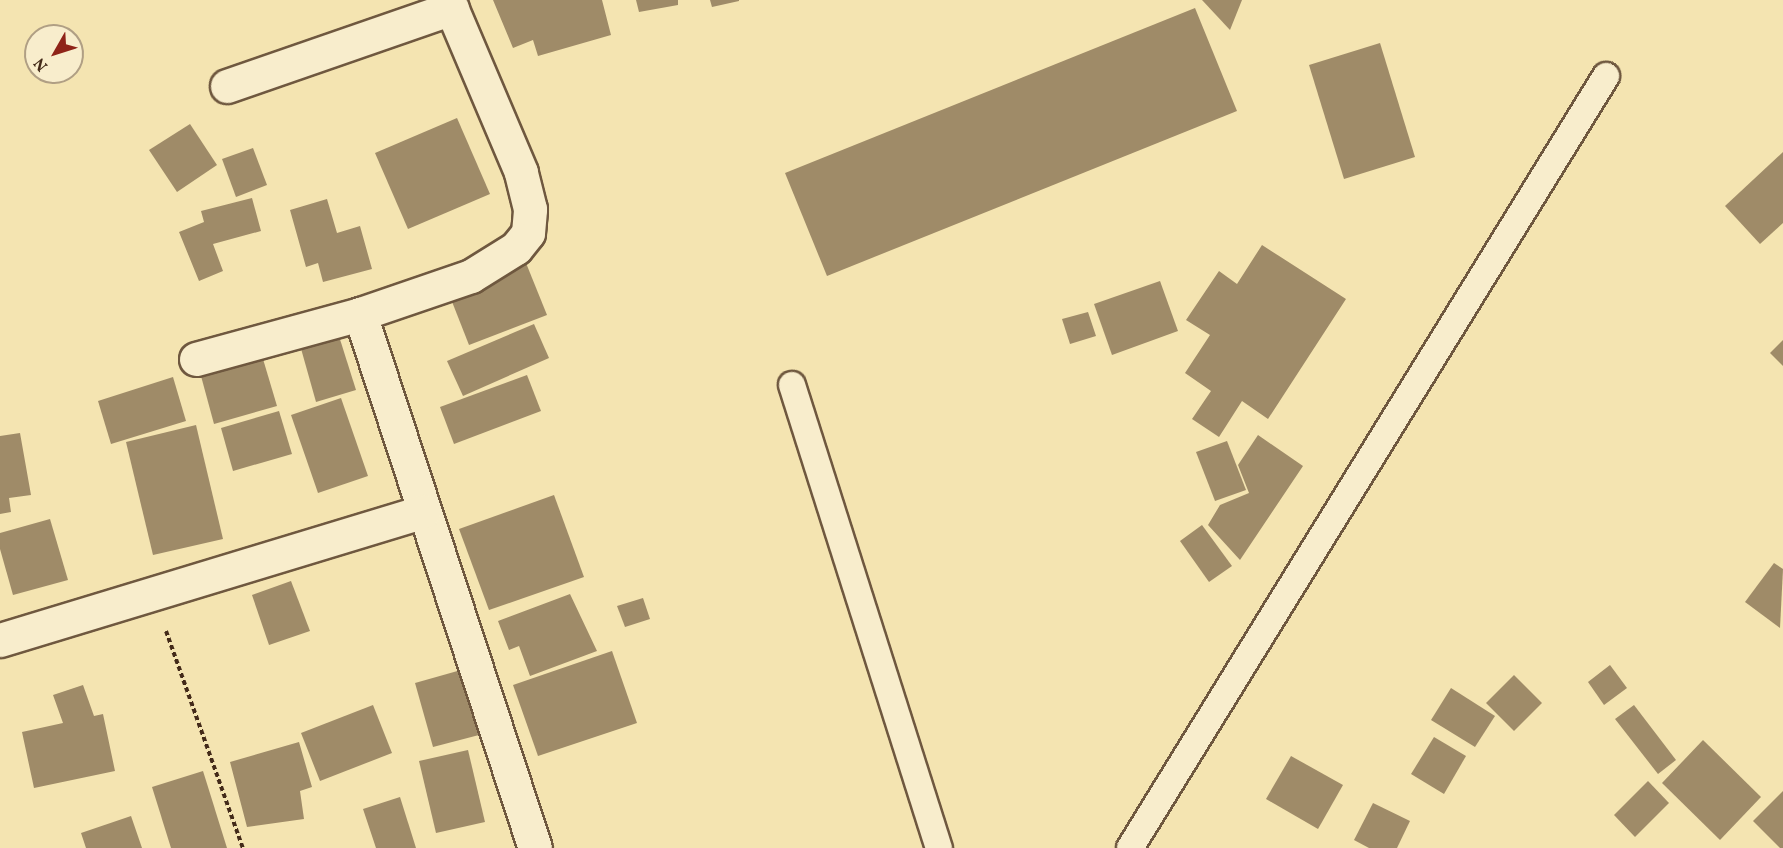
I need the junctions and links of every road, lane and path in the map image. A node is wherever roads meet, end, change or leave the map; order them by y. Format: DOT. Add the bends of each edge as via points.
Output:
graph roads {
  1 [pos="450,4"];
  2 [pos="1606,76"];
  3 [pos="227,86"];
  4 [pos="360,314"];
  5 [pos="196,359"];
  6 [pos="792,385"];
  7 [pos="424,511"];
  8 [pos="153,593"];
  9 [pos="0,640"];
  10 [pos="243,848"];
  11 [pos="535,848"];
  12 [pos="939,848"];
  13 [pos="1130,848"];
  1 -- 3 [label="street"];
  1 -- 4 [label="street" via="521,172 530,209 528,233 516,248 471,276"];
  2 -- 13 [label="lane"];
  4 -- 5 [label="street"];
  4 -- 7 [label="street"];
  6 -- 12 [label="lane"];
  7 -- 8 [label="street"];
  7 -- 11 [label="street"];
  8 -- 9 [label="street"];
  8 -- 10 [label="path"];
}
